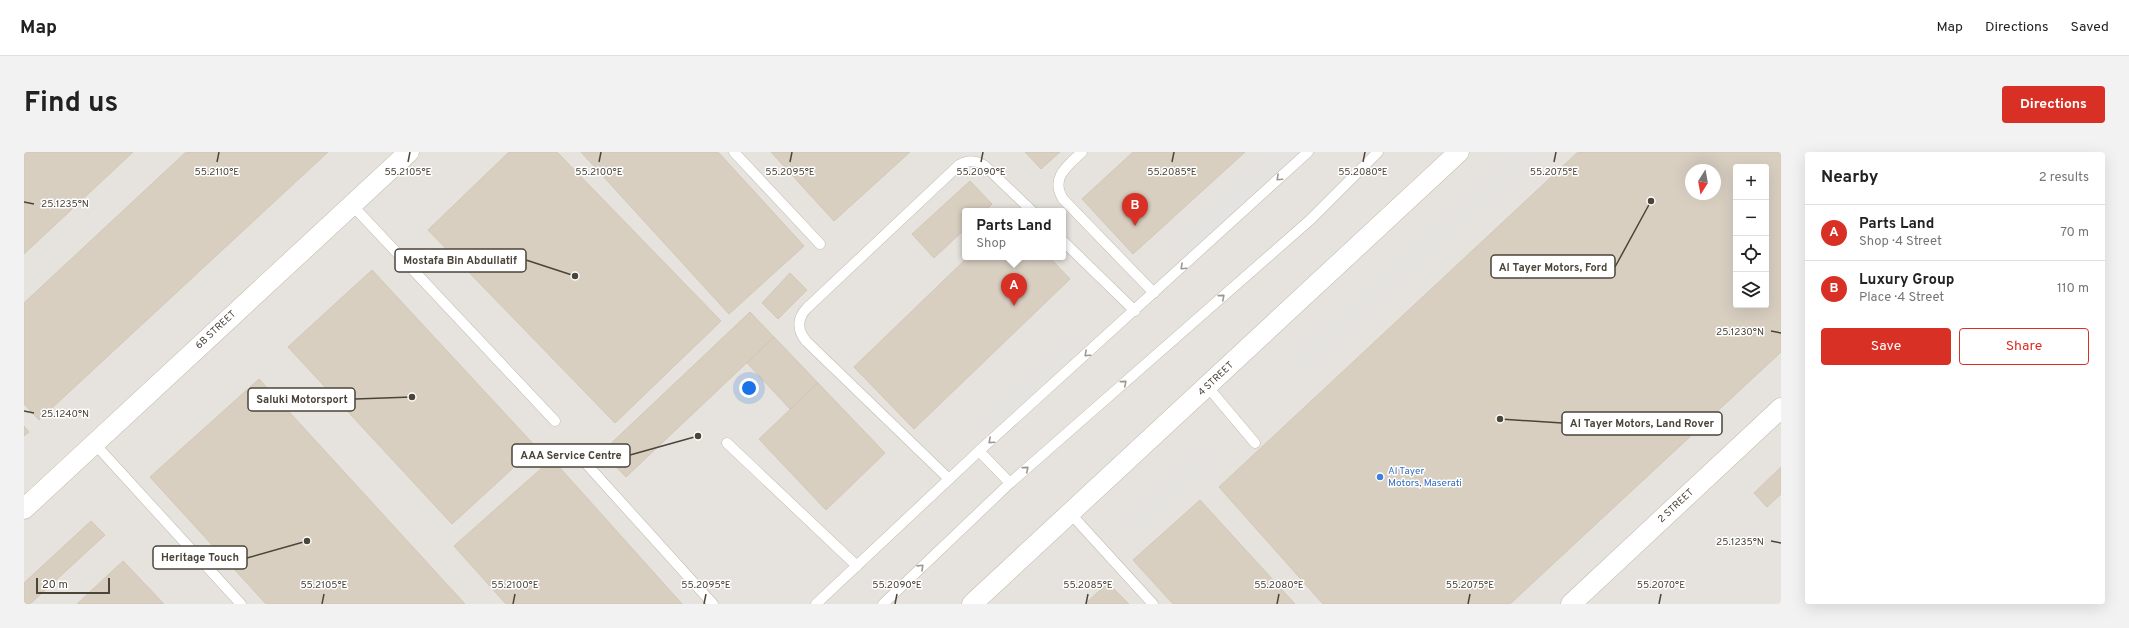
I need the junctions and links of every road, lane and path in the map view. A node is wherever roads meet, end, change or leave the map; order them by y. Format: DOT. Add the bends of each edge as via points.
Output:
graph roads {
  1 [pos="409,152"];
  2 [pos="734,152"];
  3 [pos="1082,152"];
  4 [pos="1308,152"];
  5 [pos="1378,152"];
  6 [pos="1459,152"];
  7 [pos="352,204"];
  8 [pos="1029,208"];
  9 [pos="820,244"];
  10 [pos="1066,244"];
  11 [pos="1154,293"];
  12 [pos="1135,310"];
  13 [pos="1207,386"];
  14 [pos="1781,408"];
  15 [pos="555,422"];
  16 [pos="94,443"];
  17 [pos="726,443"];
  18 [pos="1255,443"];
  19 [pos="979,451"];
  20 [pos="582,459"];
  21 [pos="950,479"];
  22 [pos="1010,483"];
  23 [pos="24,509"];
  24 [pos="1070,513"];
  25 [pos="857,566"];
  26 [pos="241,604"];
  27 [pos="713,604"];
  28 [pos="816,604"];
  29 [pos="883,604"];
  30 [pos="972,604"];
  31 [pos="1153,604"];
  32 [pos="1571,604"];
  1 -- 7 [label="street, 6B STREET"];
  2 -- 9 [label="lane"];
  3 -- 11 [label="lane" via="1062,170 1058,177 1059,192"];
  4 -- 11 [label="lane, one-way"];
  22 -- 5 [label="lane, one-way" via="1310,220"];
  6 -- 13 [label="street, 4 STREET"];
  7 -- 15 [label="lane"];
  7 -- 16 [label="street, 6B STREET"];
  8 -- 21 [label="lane" via="986,166 979,162 965,162 807,308 800,318 800,330 806,341"];
  10 -- 12 [label="lane"];
  11 -- 12 [label="lane"];
  12 -- 19 [label="lane, one-way"];
  13 -- 18 [label="lane"];
  13 -- 24 [label="street, 4 STREET"];
  14 -- 32 [label="street, 2 STREET"];
  16 -- 23 [label="street, 6B STREET"];
  16 -- 26 [label="lane"];
  17 -- 25 [label="lane"];
  19 -- 21 [label="lane"];
  19 -- 22 [label="lane"];
  20 -- 27 [label="lane"];
  21 -- 25 [label="lane"];
  29 -- 22 [label="lane, one-way"];
  24 -- 30 [label="street, 4 STREET"];
  24 -- 31 [label="lane"];
  25 -- 28 [label="lane"];
}
